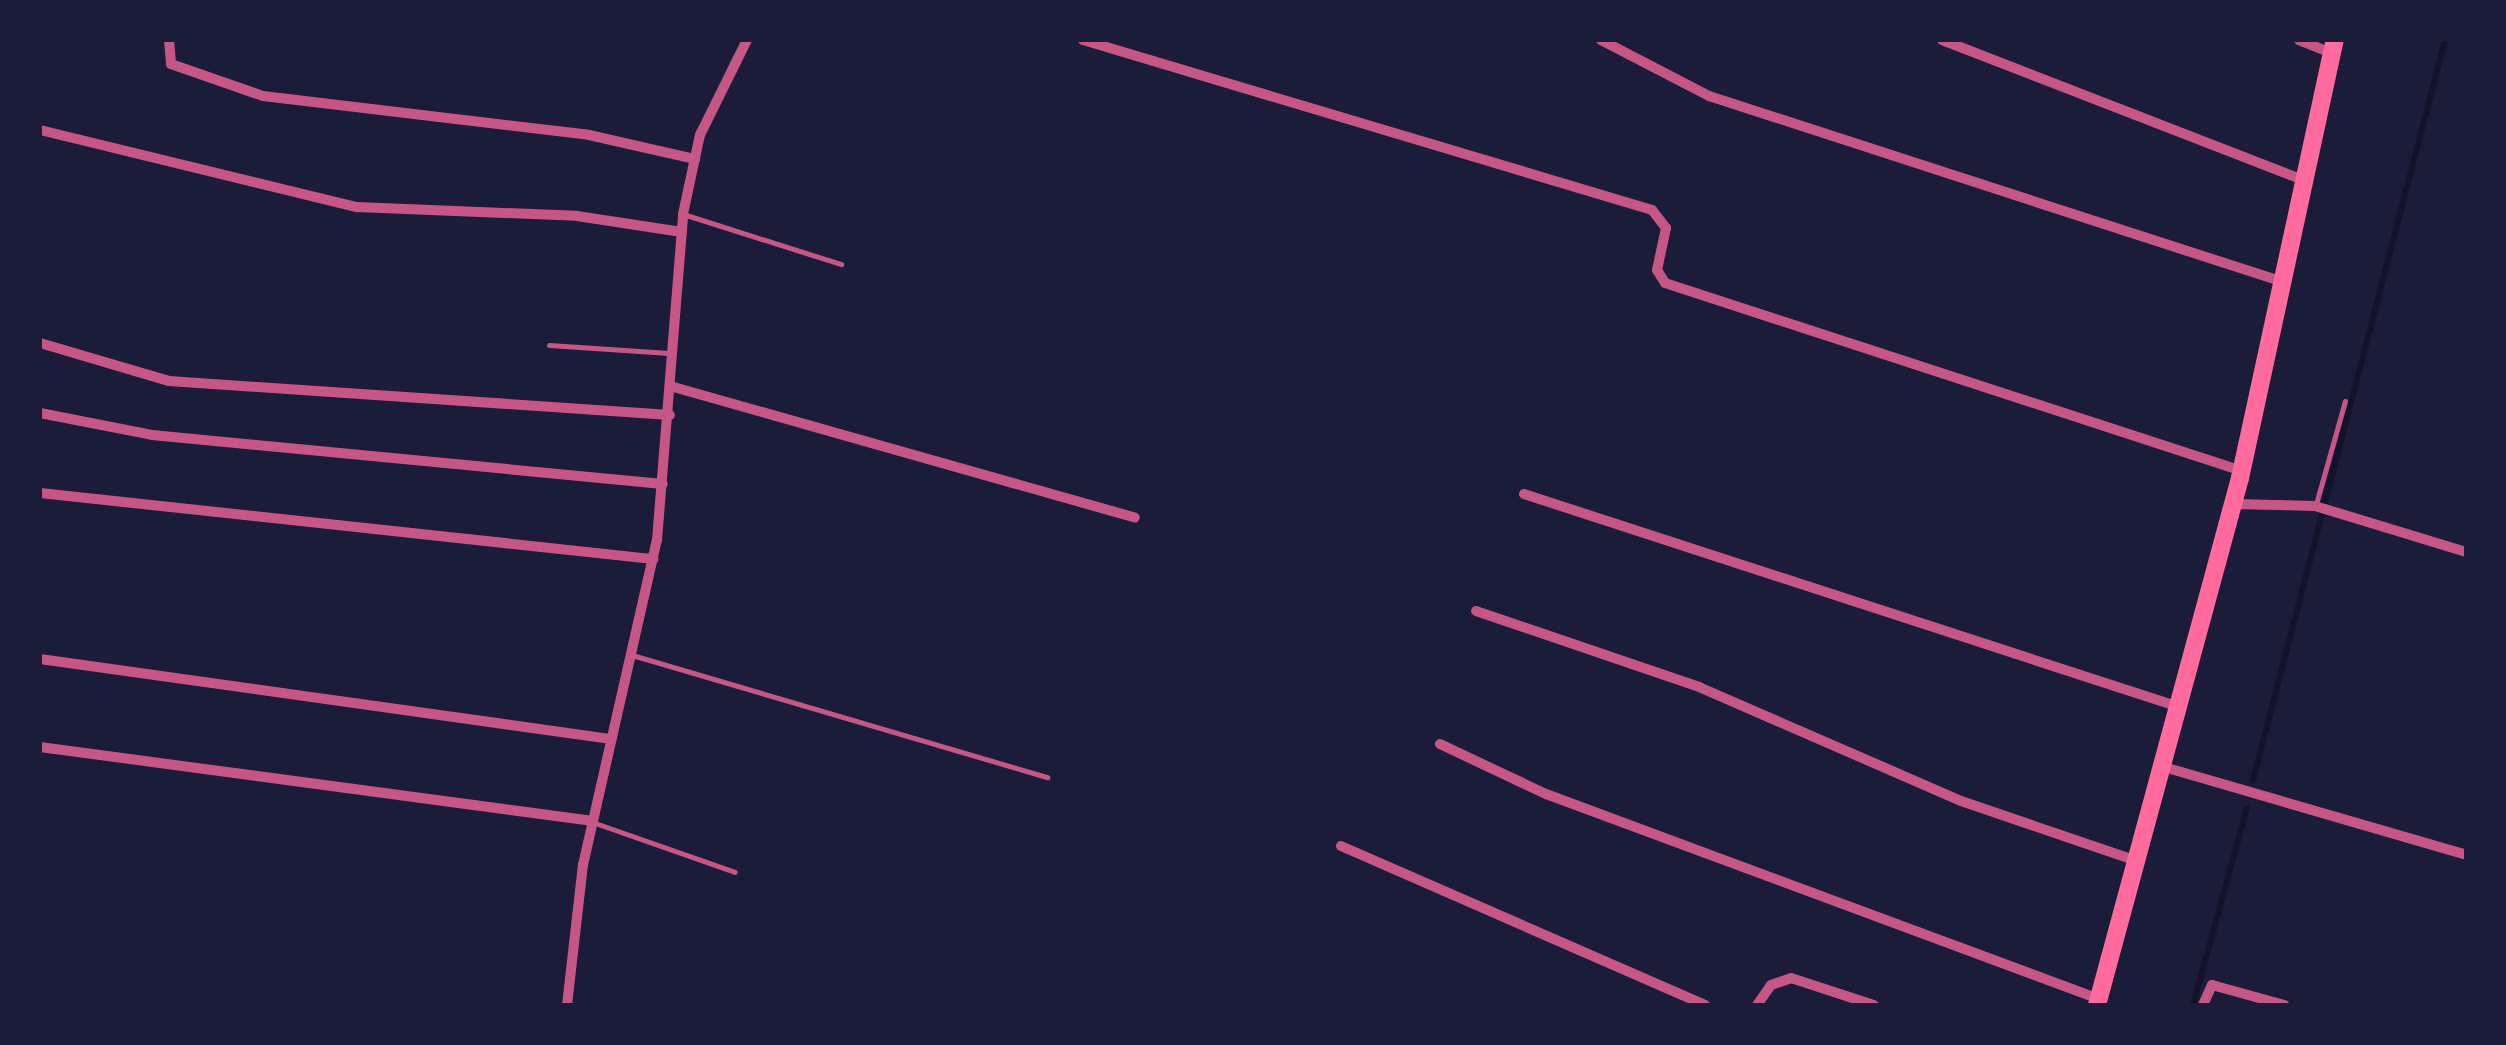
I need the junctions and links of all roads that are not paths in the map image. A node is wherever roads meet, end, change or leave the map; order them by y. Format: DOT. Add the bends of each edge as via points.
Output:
graph roads {
  1 [pos="170,40"];
  2 [pos="748,40"];
  3 [pos="1082,40"];
  4 [pos="1601,40"];
  5 [pos="1942,40"];
  6 [pos="2299,40"];
  7 [pos="2334,46"];
  8 [pos="40,130"];
  9 [pos="695,159"];
  10 [pos="2303,180"];
  11 [pos="683,214"];
  12 [pos="682,232"];
  13 [pos="842,264"];
  14 [pos="2283,282"];
  15 [pos="40,343"];
  16 [pos="549,345"];
  17 [pos="669,354"];
  18 [pos="670,386"];
  19 [pos="2346,401"];
  20 [pos="40,412"];
  21 [pos="670,414"];
  22 [pos="2242,471"];
  23 [pos="663,484"];
  24 [pos="40,494"];
  25 [pos="1524,494"];
  26 [pos="2233,504"];
  27 [pos="2317,507"];
  28 [pos="1135,518"];
  29 [pos="2466,552"];
  30 [pos="653,559"];
  31 [pos="1476,611"];
  32 [pos="630,654"];
  33 [pos="40,658"];
  34 [pos="2180,707"];
  35 [pos="611,739"];
  36 [pos="1440,744"];
  37 [pos="40,747"];
  38 [pos="2164,767"];
  39 [pos="1046,778"];
  40 [pos="592,822"];
  41 [pos="1341,846"];
  42 [pos="2466,855"];
  43 [pos="2138,861"];
  44 [pos="734,872"];
  45 [pos="2098,1002"];
  46 [pos="567,1005"];
  47 [pos="1705,1005"];
  48 [pos="1756,1005"];
  49 [pos="1874,1005"];
  50 [pos="2204,1005"];
  51 [pos="2284,1005"];
  1 -- 9 [label="street" via="171,64 263,96 589,134"];
  2 -- 9 [label="street"];
  3 -- 22 [label="street" via="1652,210 1666,228 1657,270 1666,283"];
  4 -- 14 [label="street" via="1709,96"];
  5 -- 10 [label="street"];
  6 -- 7 [label="street"];
  7 -- 10 [label="main road"];
  8 -- 12 [label="street" via="358,208 577,216"];
  9 -- 11 [label="street"];
  10 -- 14 [label="main road"];
  11 -- 12 [label="street"];
  11 -- 13 [label="lane"];
  12 -- 17 [label="street"];
  14 -- 22 [label="main road"];
  15 -- 21 [label="street" via="169,381"];
  16 -- 17 [label="lane"];
  17 -- 18 [label="street"];
  18 -- 21 [label="street"];
  18 -- 28 [label="street"];
  19 -- 27 [label="lane"];
  20 -- 23 [label="street" via="152,435"];
  21 -- 23 [label="street"];
  22 -- 26 [label="main road"];
  23 -- 30 [label="street"];
  24 -- 30 [label="street"];
  25 -- 34 [label="street"];
  26 -- 27 [label="street"];
  26 -- 34 [label="main road"];
  27 -- 29 [label="street"];
  30 -- 32 [label="street"];
  31 -- 43 [label="street" via="1699,687 1961,801"];
  32 -- 35 [label="street"];
  32 -- 39 [label="lane"];
  33 -- 35 [label="street"];
  34 -- 38 [label="main road"];
  35 -- 40 [label="street"];
  36 -- 45 [label="street" via="1546,794"];
  37 -- 40 [label="street"];
  38 -- 42 [label="street"];
  38 -- 43 [label="main road"];
  40 -- 44 [label="lane"];
  40 -- 46 [label="street"];
  41 -- 47 [label="street"];
  43 -- 45 [label="main road"];
  48 -- 49 [label="street" via="1771,984 1791,978"];
  50 -- 51 [label="street" via="2212,985"];
}
